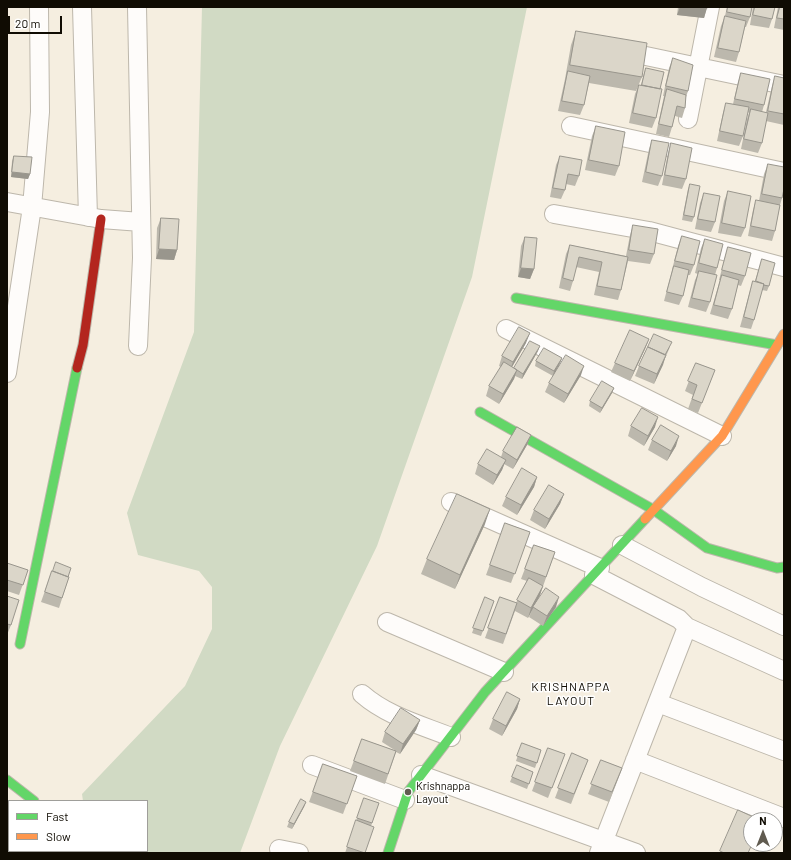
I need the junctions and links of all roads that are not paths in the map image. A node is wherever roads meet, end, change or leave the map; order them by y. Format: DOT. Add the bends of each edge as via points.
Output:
graph roads {
  1 [pos="39,7"];
  2 [pos="82,7"];
  3 [pos="137,7"];
  4 [pos="710,7"];
  5 [pos="608,48"];
  6 [pos="698,68"];
  7 [pos="784,85"];
  8 [pos="688,119"];
  9 [pos="571,126"];
  10 [pos="784,172"];
  11 [pos="7,202"];
  12 [pos="32,207"];
  13 [pos="554,214"];
  14 [pos="95,218"];
  15 [pos="141,222"];
  16 [pos="784,267"];
  17 [pos="516,298"];
  18 [pos="506,329"];
  19 [pos="784,334"];
  20 [pos="777,345"];
  21 [pos="138,346"];
  22 [pos="7,373"];
  23 [pos="480,412"];
  24 [pos="722,436"];
  25 [pos="451,502"];
  26 [pos="654,510"];
  27 [pos="622,545"];
  28 [pos="784,567"];
  29 [pos="597,571"];
  30 [pos="387,622"];
  31 [pos="784,626"];
  32 [pos="686,627"];
  33 [pos="20,644"];
  34 [pos="784,671"];
  35 [pos="504,672"];
  36 [pos="362,694"];
  37 [pos="658,703"];
  38 [pos="451,737"];
  39 [pos="784,751"];
  40 [pos="635,760"];
  41 [pos="312,764"];
  42 [pos="421,775"];
  43 [pos="7,780"];
  44 [pos="33,800"];
  45 [pos="405,800"];
  46 [pos="784,818"];
  47 [pos="601,847"];
  48 [pos="280,848"];
  49 [pos="299,853"];
  50 [pos="388,853"];
  51 [pos="636,853"];
  1 -- 12 [label="street" via="40,112"];
  2 -- 14 [label="street"];
  3 -- 15 [label="street"];
  4 -- 6 [label="street"];
  5 -- 6 [label="street"];
  6 -- 7 [label="street"];
  6 -- 8 [label="street"];
  9 -- 10 [label="street"];
  11 -- 12 [label="street"];
  12 -- 14 [label="street"];
  12 -- 22 [label="street"];
  13 -- 16 [label="street" via="649,231"];
  14 -- 15 [label="street"];
  14 -- 33 [label="street" via="83,345 69,401"];
  15 -- 21 [label="street"];
  17 -- 20 [label="street"];
  18 -- 24 [label="street"];
  19 -- 20 [label="street"];
  20 -- 24 [label="street"];
  23 -- 26 [label="street"];
  24 -- 26 [label="street"];
  25 -- 29 [label="street"];
  26 -- 27 [label="street"];
  26 -- 28 [label="street" via="707,548 777,568"];
  27 -- 29 [label="street"];
  27 -- 31 [label="street"];
  29 -- 32 [label="street" via="679,619"];
  29 -- 35 [label="street"];
  30 -- 35 [label="street"];
  32 -- 34 [label="street"];
  32 -- 37 [label="street"];
  35 -- 38 [label="street" via="485,692"];
  36 -- 38 [label="street" via="374,705 386,711"];
  37 -- 39 [label="street"];
  37 -- 40 [label="street"];
  38 -- 42 [label="street"];
  40 -- 46 [label="street"];
  40 -- 47 [label="street"];
  41 -- 45 [label="street"];
  42 -- 45 [label="street"];
  42 -- 47 [label="street"];
  43 -- 44 [label="street"];
  45 -- 50 [label="street"];
  47 -- 51 [label="street"];
  48 -- 49 [label="street"];
}
